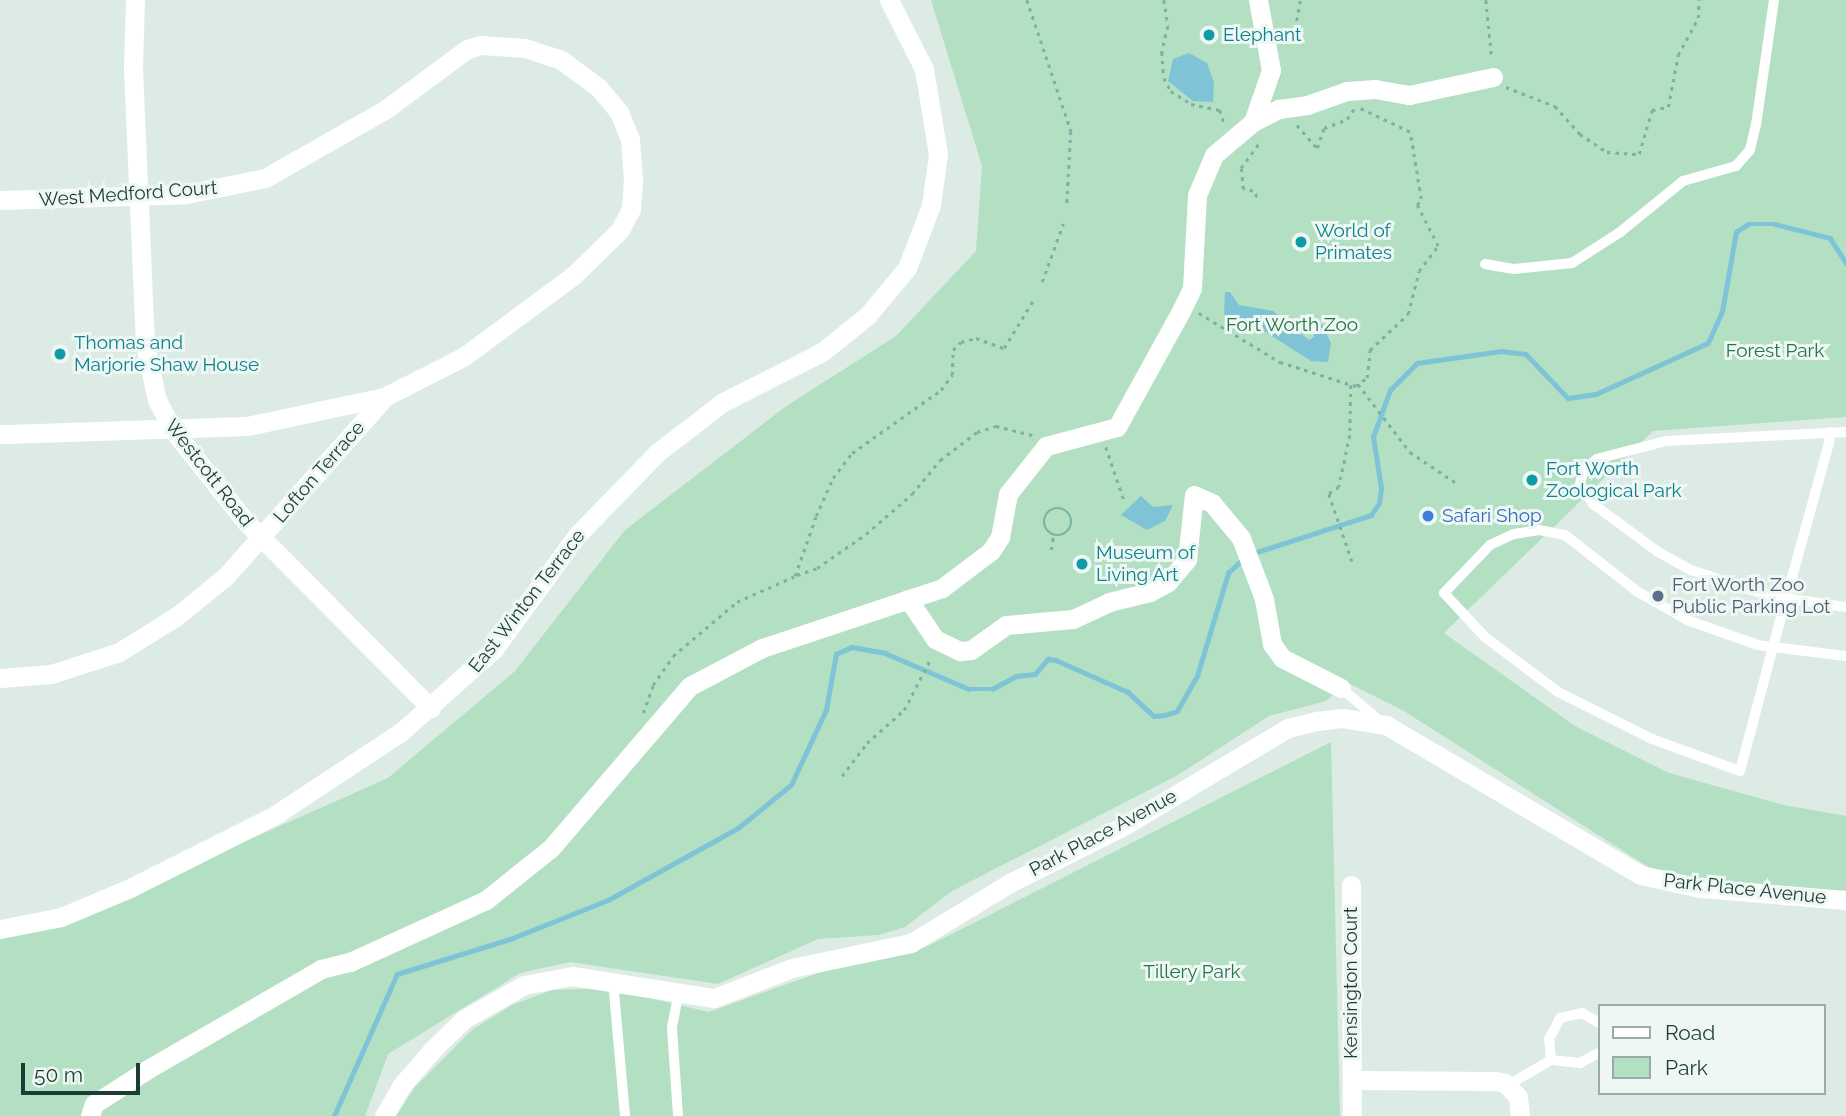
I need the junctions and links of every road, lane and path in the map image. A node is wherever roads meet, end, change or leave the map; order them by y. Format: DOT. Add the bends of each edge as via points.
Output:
graph roads {
  1 [pos="135,0"];
  2 [pos="890,0"];
  3 [pos="1027,0"];
  4 [pos="1164,0"];
  5 [pos="1258,0"];
  6 [pos="1300,0"];
  7 [pos="1486,0"];
  8 [pos="1699,0"];
  9 [pos="1774,0"];
  10 [pos="1267,42"];
  11 [pos="1493,77"];
  12 [pos="1295,123"];
  13 [pos="1257,125"];
  14 [pos="138,197"];
  15 [pos="1257,197"];
  16 [pos="0,200"];
  17 [pos="1067,206"];
  18 [pos="1063,224"];
  19 [pos="1485,264"];
  20 [pos="1042,282"];
  21 [pos="1034,299"];
  22 [pos="1184,304"];
  23 [pos="1358,384"];
  24 [pos="1350,385"];
  25 [pos="384,397"];
  26 [pos="173,430"];
  27 [pos="1829,432"];
  28 [pos="1846,432"];
  29 [pos="0,434"];
  30 [pos="1101,434"];
  31 [pos="1046,446"];
  32 [pos="1455,482"];
  33 [pos="1125,503"];
  34 [pos="1054,537"];
  35 [pos="262,538"];
  36 [pos="1051,550"];
  37 [pos="1352,561"];
  38 [pos="795,576"];
  39 [pos="908,599"];
  40 [pos="1786,600"];
  41 [pos="1846,607"];
  42 [pos="1773,647"];
  43 [pos="934,653"];
  44 [pos="1846,656"];
  45 [pos="0,678"];
  46 [pos="1341,688"];
  47 [pos="431,708"];
  48 [pos="1386,725"];
  49 [pos="645,736"];
  50 [pos="842,776"];
  51 [pos="1350,885"];
  52 [pos="1846,900"];
  53 [pos="0,929"];
  54 [pos="613,980"];
  55 [pos="678,995"];
  56 [pos="1598,1022"];
  57 [pos="1598,1054"];
  58 [pos="1551,1060"];
  59 [pos="1352,1080"];
  60 [pos="1508,1085"];
  61 [pos="90,1116"];
  62 [pos="384,1116"];
  63 [pos="625,1116"];
  64 [pos="678,1116"];
  65 [pos="1352,1116"];
  66 [pos="1520,1116"];
  1 -- 14 [label="street, Westcott Road"];
  2 -- 47 [label="street, East Winton Terrace" via="912,38 935,115 938,154 922,233 907,268 840,340 723,402 658,452 578,534 494,649"];
  3 -- 17 [label="path" via="1071,131"];
  4 -- 13 [label="path" via="1168,26 1161,52 1171,92 1191,104 1213,105 1225,125"];
  5 -- 10 [label="street"];
  6 -- 10 [label="path" via="1292,33"];
  7 -- 11 [label="path"];
  8 -- 11 [label="path" via="1698,18 1678,55 1668,107 1652,110 1639,154 1607,152 1580,134 1555,106 1514,93"];
  9 -- 19 [label="lane" via="1756,125 1749,150 1736,166 1683,181 1619,233 1572,262 1514,269"];
  10 -- 13 [label="street" via="1271,70"];
  11 -- 13 [label="street" via="1409,94 1348,91 1307,106 1279,109"];
  12 -- 23 [label="path" via="1317,148 1324,128 1348,119 1356,107 1410,132 1421,199 1417,205 1438,246 1419,271 1409,314 1370,350 1367,378"];
  13 -- 15 [label="path" via="1241,168 1243,189"];
  13 -- 22 [label="street" via="1214,155 1197,195 1192,288"];
  14 -- 16 [label="street, West Medford Court"];
  14 -- 25 [label="street, West Medford Court" via="186,194 265,178 386,109 467,49 481,46 537,52 561,60 598,87 619,112 630,139 631,209 620,230 520,319 463,358"];
  14 -- 26 [label="street, Westcott Road" via="145,345 157,400"];
  18 -- 20 [label="path"];
  21 -- 38 [label="path" via="1004,348 976,338 961,342 953,350 952,375 941,390 852,453 816,516"];
  22 -- 24 [label="path" via="1280,362"];
  22 -- 30 [label="street" via="1117,427"];
  23 -- 24 [label="path"];
  23 -- 32 [label="path" via="1410,452"];
  24 -- 37 [label="path" via="1350,435 1339,487 1329,494"];
  25 -- 26 [label="street" via="292,419"];
  25 -- 35 [label="street, Lofton Terrace"];
  26 -- 29 [label="street"];
  26 -- 35 [label="street, Westcott Road"];
  27 -- 28 [label="lane"];
  27 -- 40 [label="lane"];
  27 -- 40 [label="lane" via="1666,441 1597,458 1581,476 1586,499 1658,552 1691,570"];
  30 -- 31 [label="street"];
  30 -- 33 [label="path"];
  31 -- 38 [label="path" via="1012,428 996,426 977,432 940,460 912,494 866,534 817,568"];
  31 -- 39 [label="street" via="1008,494 996,545 942,588"];
  34 -- 34 [label="path" via="1048,531 1050,510 1070,511 1070,527"];
  34 -- 36 [label="path"];
  35 -- 45 [label="street, Lofton Terrace" via="226,576 177,616 120,652 51,674"];
  35 -- 47 [label="street, Westcott Road"];
  38 -- 49 [label="path" via="737,603 673,656 642,707"];
  39 -- 46 [label="street" via="945,648 971,650 1006,625 1073,618 1168,582 1187,559 1194,495 1212,503 1241,538 1261,591 1272,644 1282,658"];
  39 -- 49 [label="street" via="752,653 690,686"];
  40 -- 41 [label="lane"];
  40 -- 42 [label="lane"];
  42 -- 42 [label="lane" via="1687,620 1638,592 1565,535 1539,530 1490,545 1444,593 1485,638 1558,692 1652,739 1740,771"];
  42 -- 44 [label="lane"];
  43 -- 50 [label="path" via="904,710 867,743"];
  46 -- 48 [label="lane"];
  47 -- 53 [label="street, East Winton Terrace" via="275,815 117,894 61,917"];
  48 -- 52 [label="street, Park Place Avenue" via="1641,875 1700,888"];
  48 -- 55 [label="street, Park Place Avenue" via="1342,718 1287,728 1120,828 1008,884 911,943 792,968 728,996 699,999"];
  49 -- 61 [label="street" via="551,848 486,900 350,962 321,970 127,1083 94,1104"];
  51 -- 59 [label="street, Kensington Court"];
  54 -- 55 [label="street, Park Place Avenue"];
  54 -- 62 [label="street, Park Place Avenue" via="551,977 524,985 485,1007 464,1020 419,1064"];
  54 -- 63 [label="lane"];
  55 -- 64 [label="lane" via="672,1027"];
  56 -- 58 [label="lane" via="1583,1013 1560,1018 1551,1030"];
  57 -- 58 [label="lane" via="1580,1063"];
  58 -- 60 [label="lane"];
  59 -- 60 [label="street" via="1486,1080"];
  59 -- 65 [label="street, Kensington Court"];
  60 -- 66 [label="street" via="1518,1097"];
}
